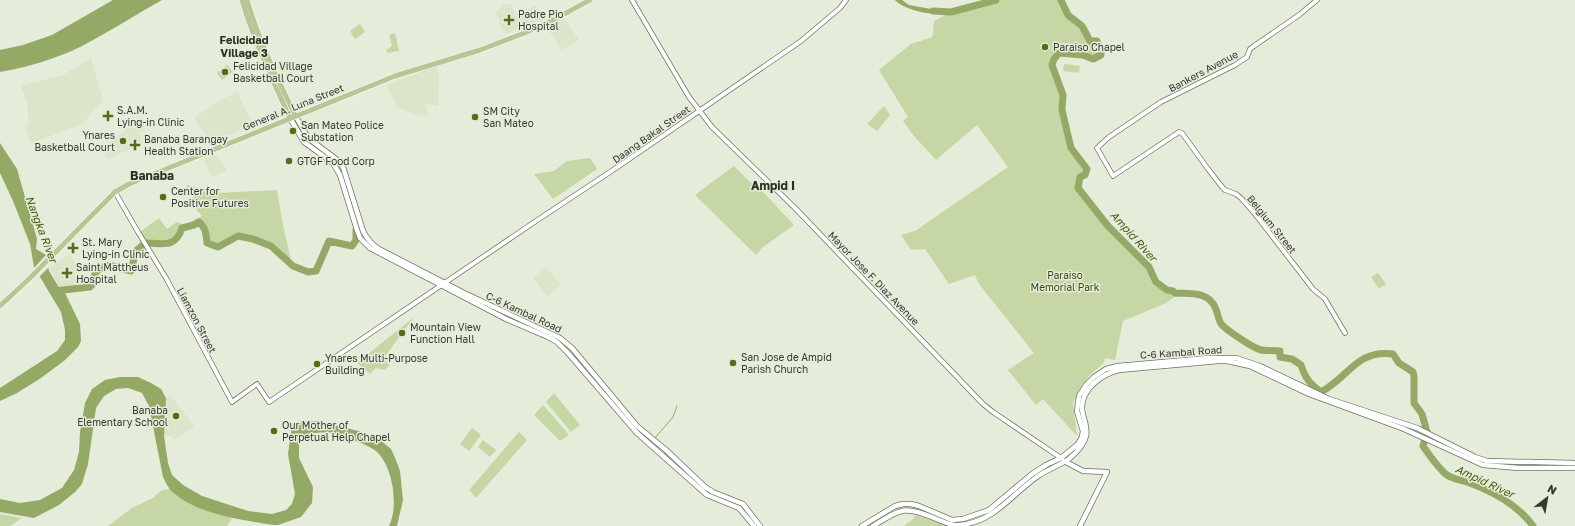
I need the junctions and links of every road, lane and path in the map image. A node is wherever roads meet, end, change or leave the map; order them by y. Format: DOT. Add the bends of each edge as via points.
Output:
graph roads {
  1 [pos="242,0"];
  2 [pos="247,0"];
  3 [pos="590,0"];
  4 [pos="632,0"];
  5 [pos="846,0"];
  6 [pos="1317,0"];
  7 [pos="251,23"];
  8 [pos="698,111"];
  9 [pos="295,115"];
  10 [pos="290,118"];
  11 [pos="1106,165"];
  12 [pos="115,192"];
  13 [pos="443,284"];
  14 [pos="0,306"];
  15 [pos="1345,333"];
  16 [pos="257,384"];
  17 [pos="1447,446"];
  18 [pos="1063,460"];
  19 [pos="1575,463"];
  20 [pos="1575,468"];
  21 [pos="754,526"];
  22 [pos="760,526"];
  23 [pos="862,526"];
  24 [pos="872,526"];
  25 [pos="1080,526"];
  1 -- 7 [label="main road"];
  2 -- 7 [label="main road"];
  3 -- 9 [label="main road, General A. Luna Street" via="527,32 480,50 395,76"];
  4 -- 8 [label="street, Mayor Jose F. Diaz Avenue"];
  5 -- 8 [label="street, Daang Bakal Street" via="801,41"];
  6 -- 11 [label="street, Bankers Avenue" via="1250,49 1246,57 1235,65 1161,102 1110,137 1097,148"];
  7 -- 9 [label="main road"];
  7 -- 10 [label="main road" via="262,57"];
  8 -- 13 [label="street, Daang Bakal Street"];
  8 -- 18 [label="street, Mayor Jose F. Diaz Avenue" via="983,404"];
  9 -- 10 [label="main road, General A. Luna Street"];
  9 -- 13 [label="main road, C-6 Kambal Road" via="308,138 336,159 343,168 367,239 379,249"];
  10 -- 12 [label="main road, General A. Luna Street"];
  10 -- 13 [label="main road, C-6 Kambal Road" via="304,142 336,167 364,244 376,253"];
  11 -- 15 [label="street, Belgium Street" via="1113,176 1179,132 1182,133 1222,187 1236,194 1255,214 1313,289 1325,299"];
  12 -- 14 [label="main road, General A. Luna Street"];
  12 -- 16 [label="street, Liamzon Street" via="166,278 232,402"];
  13 -- 16 [label="street, Daang Bakal Street" via="269,402"];
  13 -- 21 [label="main road, C-6 Kambal Road" via="506,319 557,342 637,433 707,495 739,508"];
  13 -- 22 [label="main road, C-6 Kambal Road" via="560,338 572,348 637,426 705,487 742,504"];
  17 -- 18 [label="main road, C-6 Kambal Road" via="1328,402 1250,366 1227,361 1208,361 1119,370 1100,378 1090,388 1083,401 1082,411 1087,431 1085,441"];
  17 -- 18 [label="main road, C-6 Kambal Road" via="1416,428 1329,399 1252,362 1236,358 1208,358 1118,366 1098,374 1086,385 1078,400 1077,411 1083,431 1081,440"];
  17 -- 19 [label="main road, C-6 Kambal Road" via="1487,461"];
  17 -- 20 [label="main road, C-6 Kambal Road" via="1476,462 1495,467"];
  18 -- 23 [label="main road, C-6 Kambal Road" via="1046,465 1032,474 983,513 952,520 919,506 903,504 895,506"];
  18 -- 24 [label="main road, C-6 Kambal Road" via="1023,486 993,514 977,522 955,525 918,511 904,510 891,514"];
  18 -- 25 [label="main road, Mayor Jose F. Diaz Avenue" via="1083,471 1107,472"];
}
